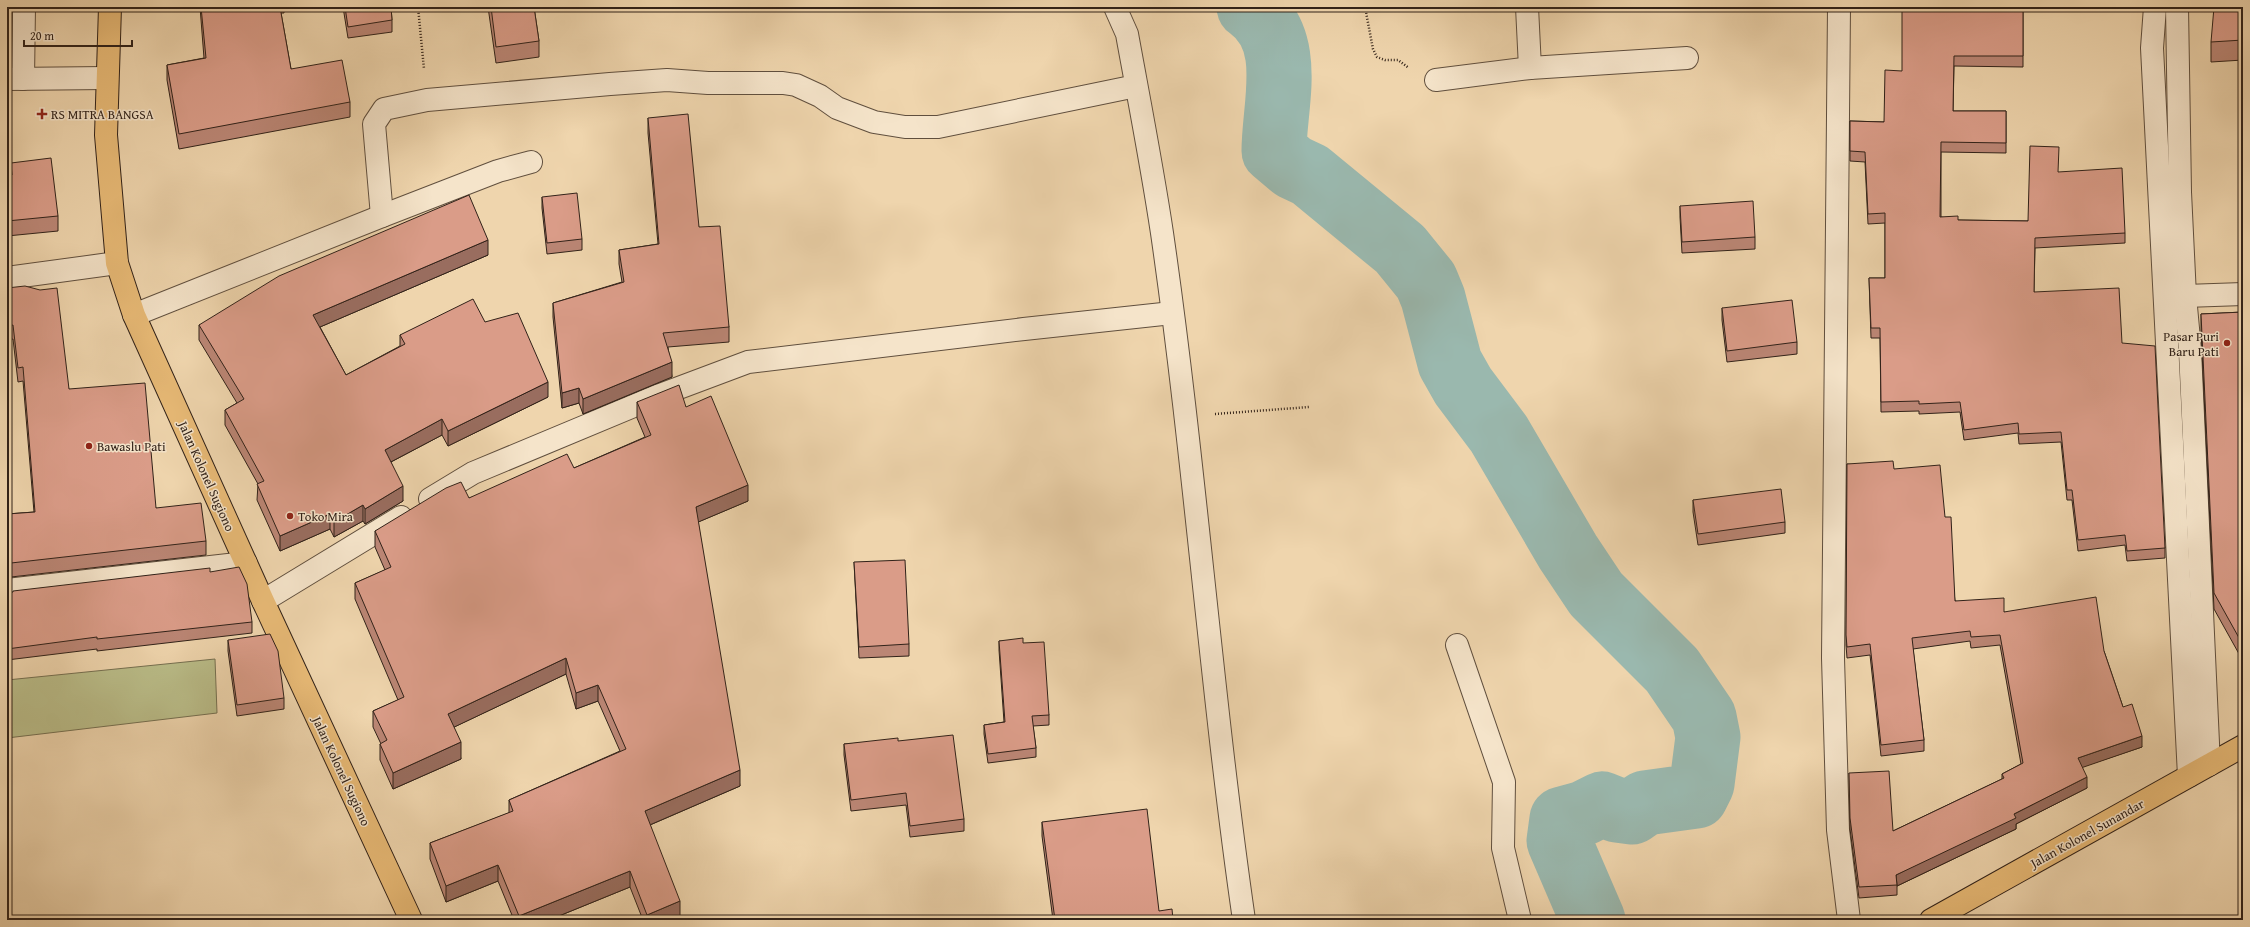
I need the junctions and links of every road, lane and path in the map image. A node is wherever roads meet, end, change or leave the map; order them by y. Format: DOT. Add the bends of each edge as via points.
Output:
graph roads {
  1 [pos="24,7"];
  2 [pos="110,7"];
  3 [pos="418,7"];
  4 [pos="1115,7"];
  5 [pos="1365,7"];
  6 [pos="1527,7"];
  7 [pos="1839,7"];
  8 [pos="2155,7"];
  9 [pos="2177,7"];
  10 [pos="1688,58"];
  11 [pos="1530,68"];
  12 [pos="107,78"];
  13 [pos="15,79"];
  14 [pos="1436,80"];
  15 [pos="1136,86"];
  16 [pos="427,100"];
  17 [pos="531,162"];
  18 [pos="382,216"];
  19 [pos="117,263"];
  20 [pos="7,278"];
  21 [pos="2243,294"];
  22 [pos="2184,296"];
  23 [pos="1172,313"];
  24 [pos="134,315"];
  25 [pos="1309,407"];
  26 [pos="1184,416"];
  27 [pos="246,563"];
  28 [pos="7,590"];
  29 [pos="263,601"];
  30 [pos="1457,645"];
  31 [pos="2243,746"];
  32 [pos="2210,765"];
  33 [pos="2189,776"];
  34 [pos="411,920"];
  35 [pos="1244,920"];
  36 [pos="1520,920"];
  37 [pos="1849,920"];
  38 [pos="1931,920"];
  1 -- 13 [label="street"];
  2 -- 12 [label="main road, Jalan Kolonel Sugiono"];
  3 -- 16 [label="path"];
  4 -- 15 [label="street" via="1127,34"];
  5 -- 14 [label="path" via="1373,49 1377,57 1398,60 1410,69"];
  6 -- 11 [label="street"];
  7 -- 37 [label="street" via="1833,658 1838,830"];
  8 -- 33 [label="street" via="2152,48"];
  9 -- 22 [label="street"];
  10 -- 11 [label="street"];
  11 -- 14 [label="street"];
  12 -- 13 [label="street"];
  12 -- 19 [label="main road, Jalan Kolonel Sugiono" via="106,135"];
  15 -- 16 [label="street" via="938,127 905,127 874,122 837,108 820,96 796,85 783,83 667,80"];
  15 -- 23 [label="street" via="1162,232"];
  16 -- 18 [label="street" via="384,109 374,124"];
  17 -- 18 [label="street" via="498,171"];
  18 -- 24 [label="street"];
  19 -- 20 [label="street"];
  19 -- 24 [label="main road, Jalan Kolonel Sugiono"];
  21 -- 22 [label="street"];
  22 -- 32 [label="street" via="2190,350"];
  23 -- 26 [label="street"];
  23 -- 29 [label="street" via="748,362 660,395 473,473"];
  24 -- 27 [label="main road, Jalan Kolonel Sugiono"];
  25 -- 26 [label="path"];
  26 -- 35 [label="street" via="1210,652"];
  27 -- 28 [label="street"];
  27 -- 29 [label="main road, Jalan Kolonel Sugiono"];
  29 -- 34 [label="main road, Jalan Kolonel Sugiono"];
  30 -- 36 [label="street" via="1504,782 1502,848"];
  31 -- 32 [label="main road, Jalan Kolonel Sunandar"];
  32 -- 33 [label="main road, Jalan Kolonel Sunandar"];
  33 -- 38 [label="main road, Jalan Kolonel Sunandar"];
}
